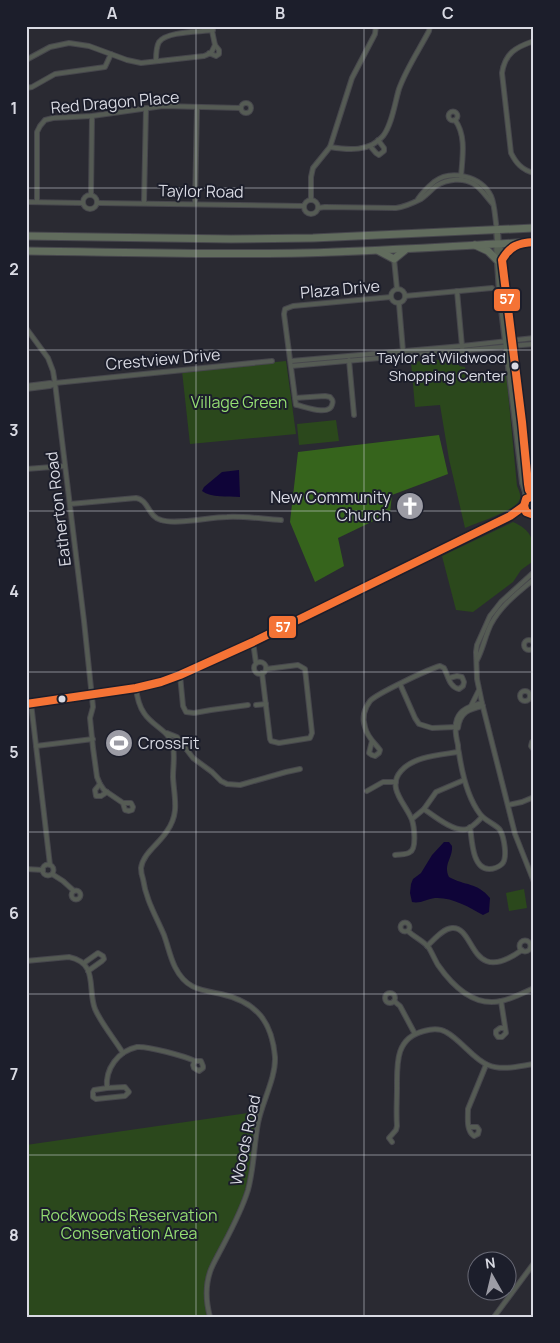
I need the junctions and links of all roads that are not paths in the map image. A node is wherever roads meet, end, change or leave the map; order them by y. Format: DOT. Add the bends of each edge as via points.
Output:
graph roads {
  1 [pos="376,26"];
  2 [pos="430,26"];
  3 [pos="212,28"];
  4 [pos="534,41"];
  5 [pos="215,45"];
  6 [pos="210,53"];
  7 [pos="111,54"];
  8 [pos="26,60"];
  9 [pos="156,61"];
  10 [pos="26,88"];
  11 [pos="197,107"];
  12 [pos="146,108"];
  13 [pos="241,108"];
  14 [pos="92,116"];
  15 [pos="455,120"];
  16 [pos="378,140"];
  17 [pos="370,146"];
  18 [pos="330,147"];
  19 [pos="534,173"];
  20 [pos="461,178"];
  21 [pos="90,195"];
  22 [pos="311,199"];
  23 [pos="26,202"];
  24 [pos="37,202"];
  25 [pos="83,203"];
  26 [pos="98,203"];
  27 [pos="144,203"];
  28 [pos="195,204"];
  29 [pos="304,206"];
  30 [pos="318,208"];
  31 [pos="534,228"];
  32 [pos="497,230"];
  33 [pos="26,236"];
  34 [pos="534,242"];
  35 [pos="517,243"];
  36 [pos="498,244"];
  37 [pos="475,245"];
  38 [pos="406,249"];
  39 [pos="379,250"];
  40 [pos="26,251"];
  41 [pos="394,259"];
  42 [pos="500,260"];
  43 [pos="499,280"];
  44 [pos="492,288"];
  45 [pos="397,289"];
  46 [pos="457,291"];
  47 [pos="500,294"];
  48 [pos="405,296"];
  49 [pos="391,297"];
  50 [pos="399,304"];
  51 [pos="26,328"];
  52 [pos="534,338"];
  53 [pos="510,344"];
  54 [pos="534,344"];
  55 [pos="462,349"];
  56 [pos="403,354"];
  57 [pos="348,356"];
  58 [pos="463,357"];
  59 [pos="272,361"];
  60 [pos="349,361"];
  61 [pos="291,364"];
  62 [pos="55,383"];
  63 [pos="26,388"];
  64 [pos="295,398"];
  65 [pos="354,415"];
  66 [pos="65,466"];
  67 [pos="26,469"];
  68 [pos="534,496"];
  69 [pos="525,503"];
  70 [pos="70,504"];
  71 [pos="527,512"];
  72 [pos="510,516"];
  73 [pos="534,516"];
  74 [pos="281,520"];
  75 [pos="534,572"];
  76 [pos="531,579"];
  77 [pos="253,642"];
  78 [pos="256,663"];
  79 [pos="266,669"];
  80 [pos="262,673"];
  81 [pos="180,675"];
  82 [pos="449,678"];
  83 [pos="400,684"];
  84 [pos="136,688"];
  85 [pos="479,690"];
  86 [pos="92,695"];
  87 [pos="29,703"];
  88 [pos="266,704"];
  89 [pos="248,705"];
  90 [pos="256,705"];
  91 [pos="483,705"];
  92 [pos="470,707"];
  93 [pos="457,728"];
  94 [pos="164,732"];
  95 [pos="93,739"];
  96 [pos="372,741"];
  97 [pos="534,741"];
  98 [pos="36,746"];
  99 [pos="534,750"];
  100 [pos="458,752"];
  101 [pos="300,769"];
  102 [pos="464,780"];
  103 [pos="396,782"];
  104 [pos="100,784"];
  105 [pos="366,791"];
  106 [pos="107,792"];
  107 [pos="534,797"];
  108 [pos="123,803"];
  109 [pos="508,805"];
  110 [pos="424,809"];
  111 [pos="482,817"];
  112 [pos="412,819"];
  113 [pos="470,827"];
  114 [pos="395,855"];
  115 [pos="50,864"];
  116 [pos="26,869"];
  117 [pos="43,870"];
  118 [pos="52,874"];
  119 [pos="534,882"];
  120 [pos="74,891"];
  121 [pos="408,931"];
  122 [pos="427,946"];
  123 [pos="522,950"];
  124 [pos="26,961"];
  125 [pos="84,963"];
  126 [pos="88,970"];
  127 [pos="534,989"];
  128 [pos="394,1001"];
  129 [pos="501,1001"];
  130 [pos="505,1030"];
  131 [pos="415,1034"];
  132 [pos="123,1053"];
  133 [pos="195,1061"];
  134 [pos="534,1064"];
  135 [pos="486,1065"];
  136 [pos="107,1088"];
  137 [pos="469,1127"];
  138 [pos="392,1142"];
  139 [pos="534,1262"];
  140 [pos="210,1317"];
  141 [pos="494,1317"];
  1 -- 18 [label="street" via="352,78"];
  2 -- 16 [label="street" via="400,87 384,135"];
  3 -- 5 [label="street"];
  3 -- 9 [label="street" via="164,37 157,47"];
  4 -- 19 [label="street" via="518,47 509,55 502,73 511,153 521,167"];
  5 -- 6 [label="street"];
  5 -- 6 [label="street" via="218,55"];
  6 -- 9 [label="street"];
  7 -- 8 [label="street" via="68,43 50,47"];
  7 -- 9 [label="street" via="141,63"];
  7 -- 10 [label="street" via="104,67 55,74"];
  11 -- 12 [label="street, Red Dragon Place"];
  11 -- 13 [label="street, Red Dragon Place"];
  11 -- 28 [label="street"];
  12 -- 14 [label="street, Red Dragon Place"];
  12 -- 27 [label="street"];
  14 -- 21 [label="street"];
  14 -- 24 [label="street, Red Dragon Place" via="53,118 40,126 37,132"];
  15 -- 20 [label="street" via="461,134 464,159"];
  16 -- 17 [label="street"];
  16 -- 17 [label="street" via="384,148 382,154"];
  17 -- 18 [label="street" via="344,150"];
  18 -- 22 [label="street" via="313,168"];
  20 -- 30 [label="street, Taylor Road" via="442,183 423,198 403,207"];
  20 -- 32 [label="street" via="473,184 493,204"];
  21 -- 25 [label="street"];
  21 -- 26 [label="street" via="96,197"];
  22 -- 29 [label="street"];
  22 -- 30 [label="street" via="317,202"];
  23 -- 24 [label="street, Taylor Road"];
  24 -- 25 [label="street, Taylor Road"];
  25 -- 26 [label="street, Taylor Road" via="90,209"];
  26 -- 27 [label="street, Taylor Road"];
  27 -- 28 [label="street, Taylor Road"];
  28 -- 29 [label="street, Taylor Road"];
  29 -- 30 [label="street, Taylor Road" via="311,214"];
  31 -- 32 [label="highway"];
  32 -- 33 [label="highway" via="279,239"];
  32 -- 36 [label="street"];
  34 -- 35 [label="highway"];
  35 -- 36 [label="highway"];
  35 -- 42 [label="highway"];
  36 -- 37 [label="highway"];
  36 -- 42 [label="street"];
  37 -- 38 [label="highway"];
  37 -- 42 [label="highway"];
  38 -- 39 [label="highway"];
  38 -- 41 [label="highway"];
  39 -- 40 [label="highway" via="263,254"];
  39 -- 41 [label="highway"];
  41 -- 45 [label="street"];
  42 -- 43 [label="street"];
  42 -- 53 [label="street"];
  43 -- 44 [label="street"];
  43 -- 47 [label="street"];
  44 -- 46 [label="street"];
  44 -- 47 [label="street"];
  45 -- 48 [label="street"];
  45 -- 49 [label="street"];
  46 -- 48 [label="street"];
  46 -- 55 [label="street"];
  47 -- 53 [label="street"];
  48 -- 50 [label="street"];
  49 -- 50 [label="street"];
  49 -- 61 [label="street, Plaza Drive" via="285,309"];
  50 -- 56 [label="street"];
  51 -- 62 [label="street, Eatherton Road" via="48,358"];
  52 -- 53 [label="street"];
  53 -- 54 [label="street"];
  53 -- 55 [label="street"];
  53 -- 68 [label="street" via="528,484"];
  53 -- 69 [label="street"];
  55 -- 56 [label="street"];
  55 -- 58 [label="street"];
  56 -- 57 [label="street"];
  56 -- 60 [label="street"];
  57 -- 60 [label="street"];
  57 -- 61 [label="street"];
  59 -- 62 [label="street, Crestview Drive"];
  60 -- 61 [label="street"];
  60 -- 65 [label="street"];
  61 -- 64 [label="street"];
  62 -- 63 [label="street, Crestview Drive"];
  62 -- 66 [label="street, Eatherton Road"];
  64 -- 64 [label="street" via="296,405 324,411 330,409 333,400 325,396"];
  66 -- 67 [label="street"];
  66 -- 70 [label="street, Eatherton Road"];
  68 -- 69 [label="street"];
  69 -- 71 [label="street"];
  69 -- 72 [label="street"];
  70 -- 74 [label="street" via="136,498 146,503 154,516 161,520 228,516"];
  70 -- 86 [label="street, Eatherton Road"];
  71 -- 72 [label="street"];
  71 -- 73 [label="street"];
  72 -- 77 [label="street"];
  75 -- 76 [label="street"];
  76 -- 85 [label="street" via="501,602 490,616 476,652"];
  77 -- 78 [label="street"];
  77 -- 81 [label="street"];
  78 -- 79 [label="street" via="263,662"];
  78 -- 80 [label="street" via="254,670"];
  79 -- 80 [label="street"];
  79 -- 88 [label="street" via="298,665 304,669 310,738 279,743 271,741"];
  80 -- 88 [label="street"];
  81 -- 84 [label="street"];
  81 -- 89 [label="street" via="186,712 194,714"];
  82 -- 83 [label="street" via="440,666"];
  83 -- 93 [label="street" via="419,724 428,728"];
  83 -- 96 [label="street" via="373,698 365,709 365,729"];
  84 -- 86 [label="street"];
  84 -- 94 [label="street, Woods Road" via="144,714"];
  85 -- 91 [label="street"];
  85 -- 92 [label="street"];
  86 -- 87 [label="street"];
  86 -- 95 [label="street, Eatherton Road" via="90,718"];
  87 -- 98 [label="street"];
  88 -- 90 [label="street"];
  91 -- 92 [label="street"];
  91 -- 93 [label="street" via="465,713"];
  91 -- 109 [label="street"];
  92 -- 93 [label="street" via="459,716"];
  93 -- 100 [label="street"];
  94 -- 101 [label="street" via="177,738 193,758 227,784 240,784"];
  94 -- 140 [label="street, Woods Road" via="173,745 176,811 167,833 141,868 146,894 180,977 201,991 232,997 255,1008 268,1028 275,1059 258,1123 248,1190 210,1272 206,1301"];
  95 -- 98 [label="street"];
  95 -- 104 [label="street, Eatherton Road"];
  97 -- 99 [label="street" via="531,746"];
  98 -- 115 [label="street"];
  100 -- 102 [label="street"];
  100 -- 103 [label="street" via="416,760 402,770"];
  102 -- 110 [label="street" via="436,792"];
  102 -- 111 [label="street"];
  103 -- 105 [label="street" via="383,782"];
  103 -- 112 [label="street" via="396,792"];
  104 -- 106 [label="street"];
  104 -- 106 [label="street" via="95,790 96,796"];
  106 -- 108 [label="street"];
  107 -- 109 [label="street"];
  109 -- 119 [label="street" via="515,834"];
  110 -- 112 [label="street"];
  110 -- 113 [label="street" via="455,828"];
  111 -- 113 [label="street"];
  111 -- 113 [label="street" via="501,832 506,855 502,864 488,869 478,865"];
  112 -- 114 [label="street" via="414,848 409,853"];
  115 -- 117 [label="street"];
  115 -- 118 [label="street" via="54,871"];
  116 -- 117 [label="street"];
  117 -- 118 [label="street"];
  118 -- 120 [label="street"];
  121 -- 122 [label="street"];
  122 -- 123 [label="street" via="446,930 455,928 488,962 496,963"];
  122 -- 129 [label="street" via="447,976 462,991 482,1000"];
  124 -- 125 [label="street" via="69,957"];
  125 -- 126 [label="street"];
  125 -- 126 [label="street" via="98,954 103,956 102,961"];
  126 -- 132 [label="street" via="96,1010"];
  127 -- 129 [label="street"];
  128 -- 131 [label="street"];
  129 -- 130 [label="street"];
  131 -- 135 [label="street" via="441,1030"];
  131 -- 138 [label="street" via="404,1043 398,1057 397,1126 389,1138"];
  132 -- 133 [label="street" via="147,1047"];
  132 -- 136 [label="street" via="112,1064"];
  134 -- 135 [label="street" via="502,1068"];
  135 -- 137 [label="street" via="469,1106"];
  136 -- 136 [label="street" via="94,1090 94,1097 125,1096 128,1092 125,1087"];
  137 -- 137 [label="street" via="475,1126 478,1134 472,1135"];
  139 -- 141 [label="street"];
}
